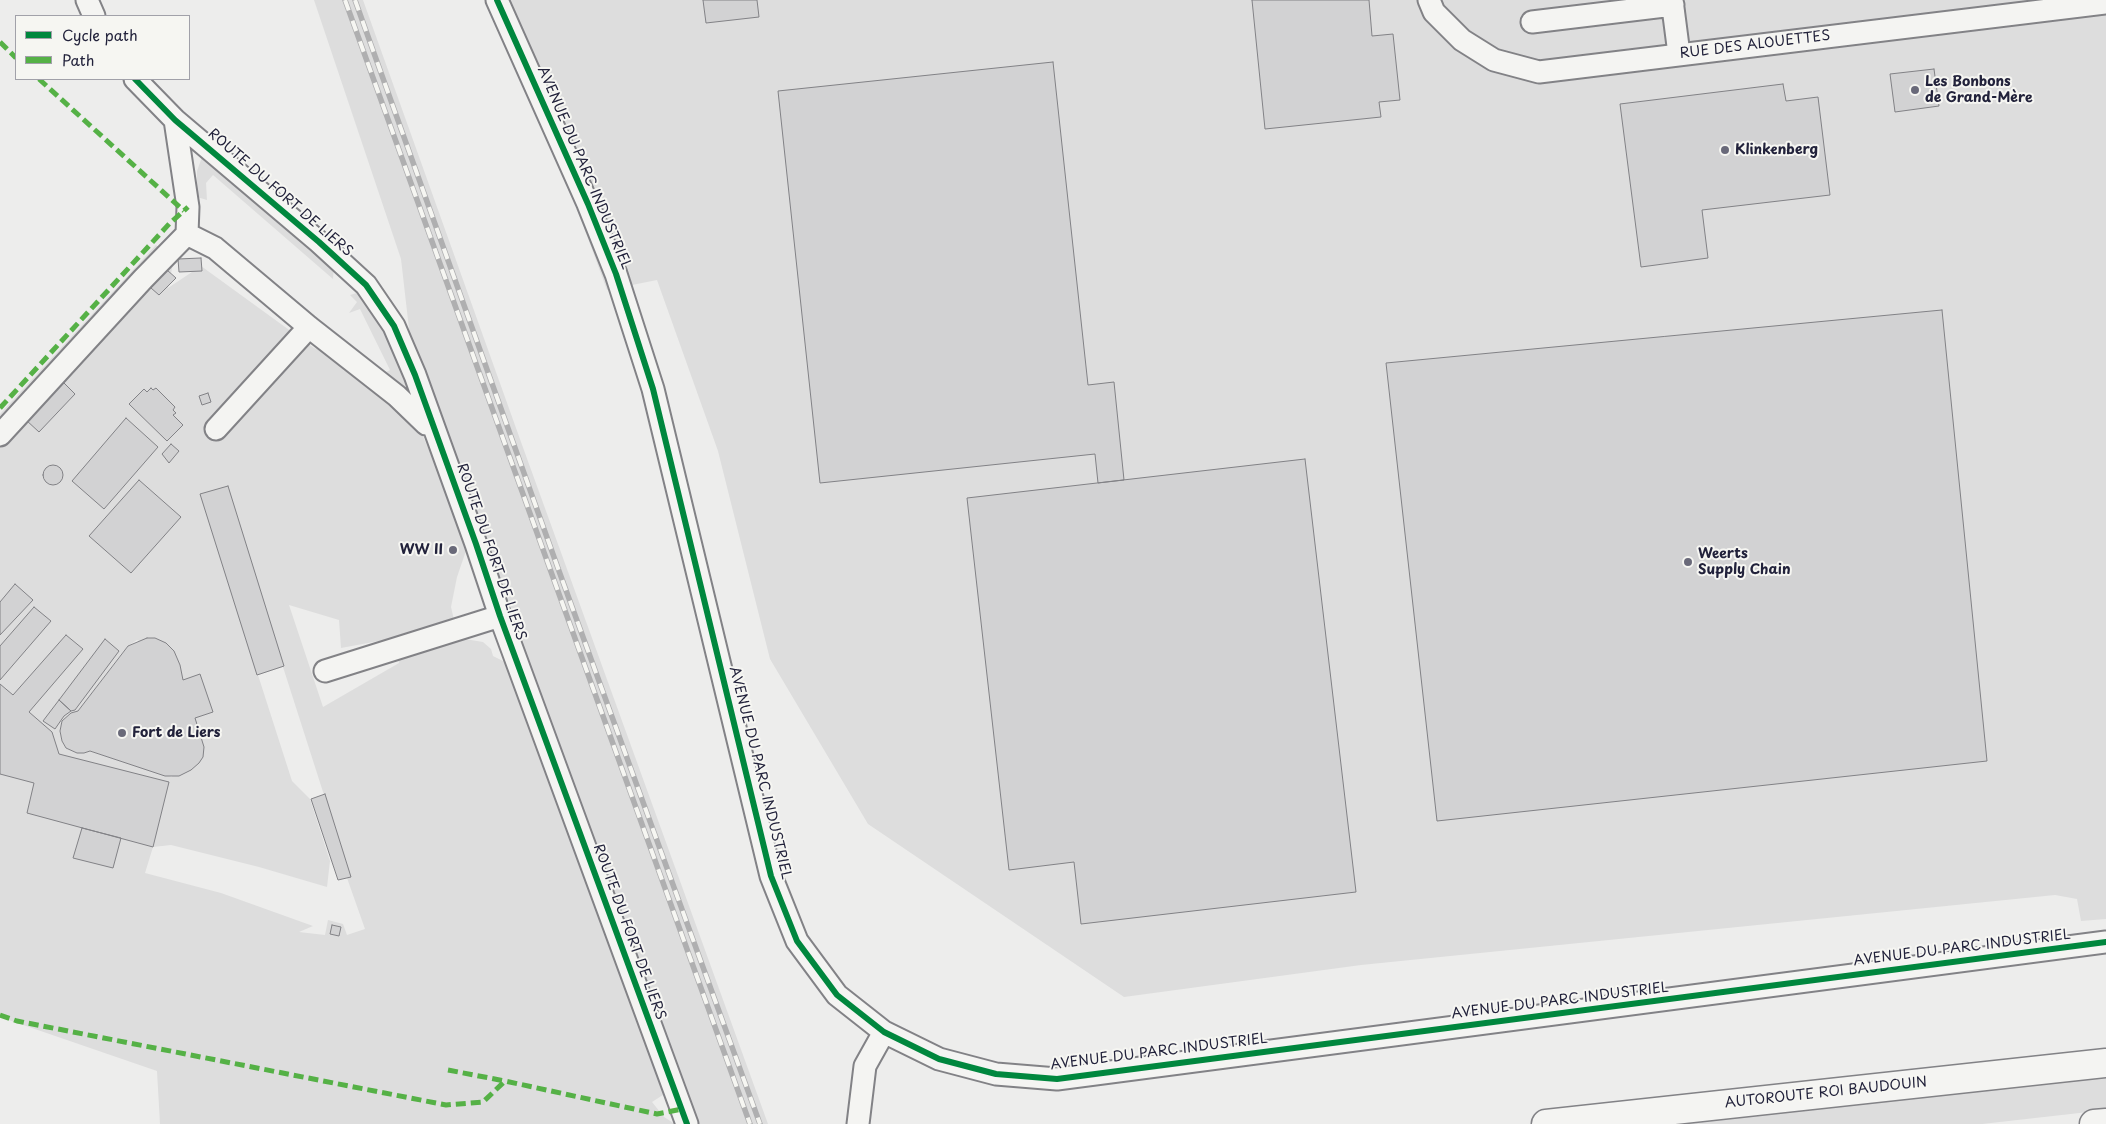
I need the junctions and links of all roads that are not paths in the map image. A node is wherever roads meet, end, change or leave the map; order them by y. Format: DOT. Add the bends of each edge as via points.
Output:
graph roads {
  1 [pos="87,0"];
  2 [pos="497,0"];
  3 [pos="1429,0"];
  4 [pos="1673,3"];
  5 [pos="2106,3"];
  6 [pos="94,15"];
  7 [pos="1532,22"];
  8 [pos="1679,54"];
  9 [pos="136,80"];
  10 [pos="175,120"];
  11 [pos="187,234"];
  12 [pos="309,327"];
  13 [pos="432,423"];
  14 [pos="216,429"];
  15 [pos="0,435"];
  16 [pos="500,616"];
  17 [pos="325,671"];
  18 [pos="2106,942"];
  19 [pos="884,1032"];
  20 [pos="2106,1063"];
  21 [pos="2106,1123"];
  22 [pos="687,1124"];
  23 [pos="858,1124"];
  24 [pos="1546,1124"];
  25 [pos="2094,1124"];
  1 -- 6 [label="street"];
  2 -- 19 [label="street, AVENUE DU PARC INDUSTRIEL" via="588,204 616,274 650,380 771,876 796,940 837,995"];
  3 -- 8 [label="street, RUE DES ALOUETTES" via="1434,12 1462,40 1494,60 1539,72"];
  4 -- 7 [label="street"];
  4 -- 8 [label="street"];
  5 -- 8 [label="street, RUE DES ALOUETTES"];
  9 -- 10 [label="street, ROUTE DU FORT DE LIERS"];
  10 -- 11 [label="street" via="188,207"];
  10 -- 13 [label="street, ROUTE DU FORT DE LIERS" via="366,285 394,326"];
  11 -- 12 [label="street" via="215,248"];
  11 -- 15 [label="street"];
  12 -- 13 [label="street" via="397,396 426,424"];
  12 -- 14 [label="street"];
  13 -- 16 [label="street, ROUTE DU FORT DE LIERS"];
  16 -- 17 [label="street"];
  16 -- 22 [label="street, ROUTE DU FORT DE LIERS"];
  18 -- 19 [label="street, AVENUE DU PARC INDUSTRIEL" via="1057,1079 996,1074 939,1059"];
  19 -- 23 [label="street" via="865,1066"];
  20 -- 24 [label="highway, AUTOROUTE ROI BAUDOUIN"];
  21 -- 25 [label="highway"];
}
